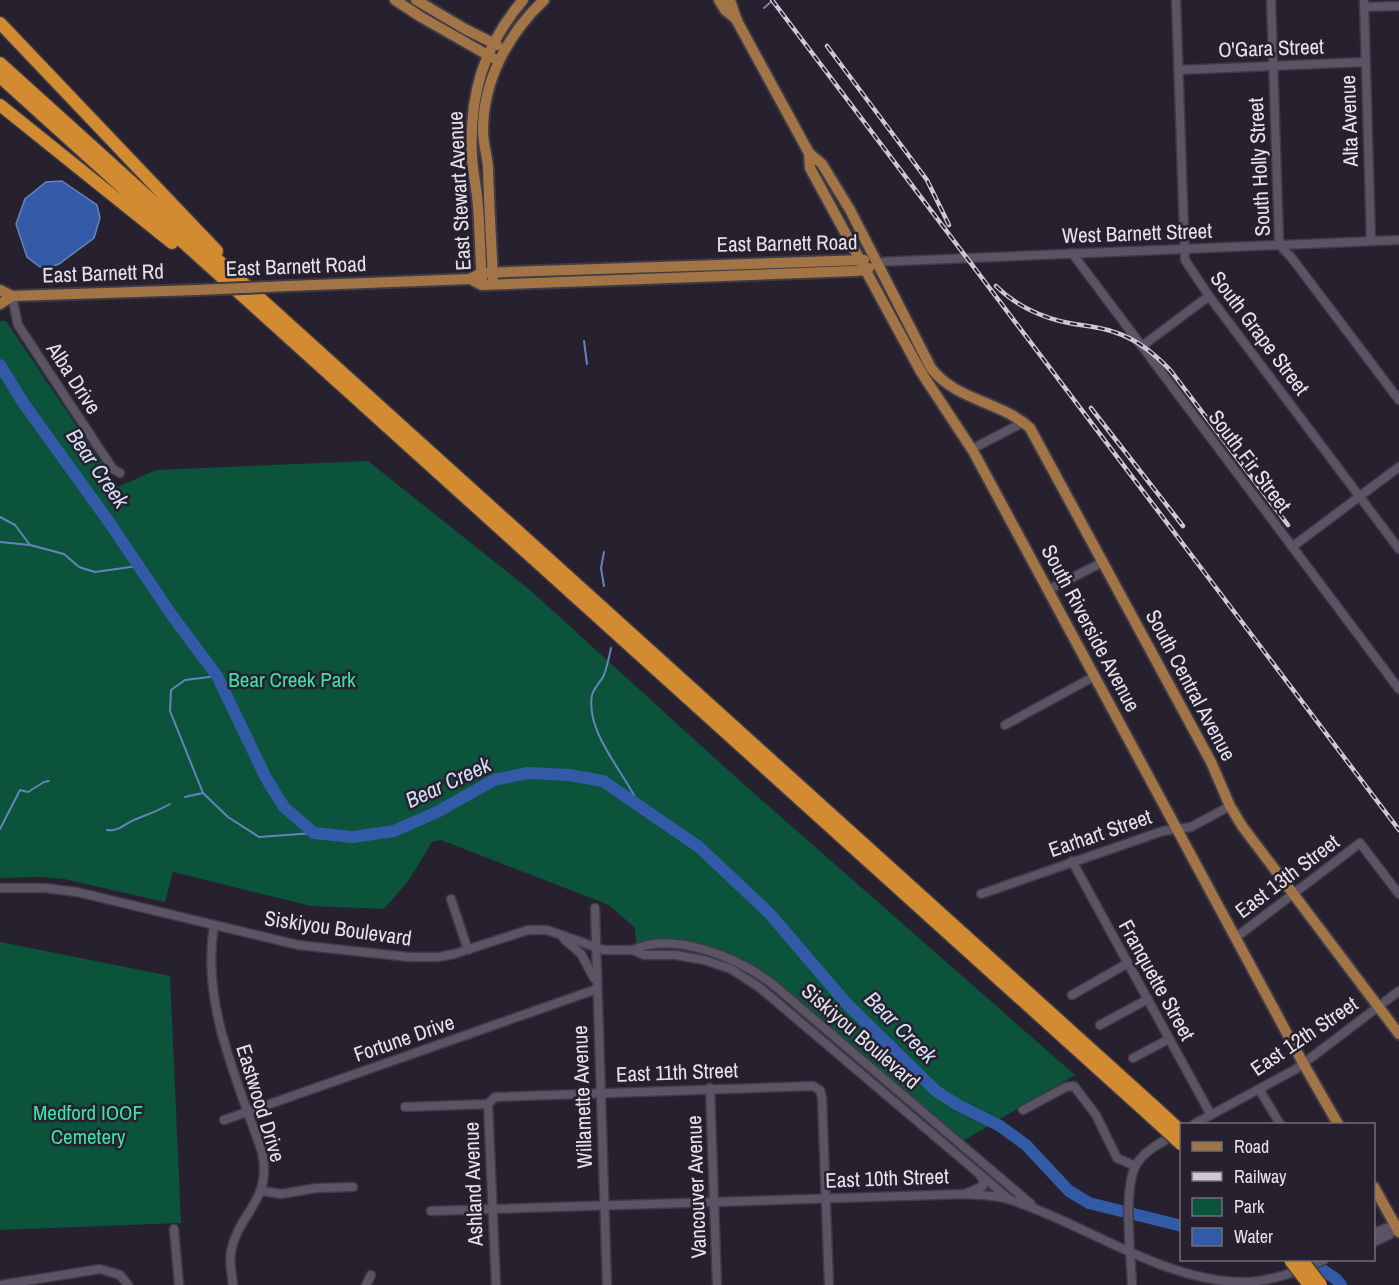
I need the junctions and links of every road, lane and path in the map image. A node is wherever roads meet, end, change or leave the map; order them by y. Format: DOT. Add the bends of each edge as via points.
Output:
graph roads {
  1 [pos="395,0"];
  2 [pos="416,0"];
  3 [pos="523,0"];
  4 [pos="544,0"];
  5 [pos="719,0"];
  6 [pos="730,0"];
  7 [pos="1176,0"];
  8 [pos="1271,0"];
  9 [pos="1364,4"];
  10 [pos="1399,6"];
  11 [pos="737,21"];
  12 [pos="0,23"];
  13 [pos="493,43"];
  14 [pos="505,49"];
  15 [pos="487,55"];
  16 [pos="499,61"];
  17 [pos="1365,62"];
  18 [pos="0,63"];
  19 [pos="1273,66"];
  20 [pos="1178,70"];
  21 [pos="0,77"];
  22 [pos="0,105"];
  23 [pos="809,153"];
  24 [pos="819,186"];
  25 [pos="850,210"];
  26 [pos="1399,240"];
  27 [pos="1371,241"];
  28 [pos="1281,246"];
  29 [pos="1184,249"];
  30 [pos="1072,253"];
  31 [pos="860,259"];
  32 [pos="769,262"];
  33 [pos="876,262"];
  34 [pos="866,270"];
  35 [pos="487,273"];
  36 [pos="725,276"];
  37 [pos="470,279"];
  38 [pos="488,285"];
  39 [pos="0,290"];
  40 [pos="196,290"];
  41 [pos="12,296"];
  42 [pos="1209,296"];
  43 [pos="265,302"];
  44 [pos="249,303"];
  45 [pos="0,304"];
  46 [pos="1142,346"];
  47 [pos="963,394"];
  48 [pos="1399,400"];
  49 [pos="951,420"];
  50 [pos="1024,422"];
  51 [pos="972,449"];
  52 [pos="1399,467"];
  53 [pos="120,473"];
  54 [pos="1359,496"];
  55 [pos="1292,547"];
  56 [pos="1399,549"];
  57 [pos="1103,562"];
  58 [pos="1048,590"];
  59 [pos="1095,676"];
  60 [pos="1399,689"];
  61 [pos="1005,726"];
  62 [pos="1230,806"];
  63 [pos="1178,830"];
  64 [pos="1072,861"];
  65 [pos="0,888"];
  66 [pos="981,894"];
  67 [pos="1399,894"];
  68 [pos="1293,895"];
  69 [pos="451,899"];
  70 [pos="595,908"];
  71 [pos="214,925"];
  72 [pos="557,933"];
  73 [pos="1235,938"];
  74 [pos="596,948"];
  75 [pos="468,950"];
  76 [pos="633,950"];
  77 [pos="1128,963"];
  78 [pos="596,986"];
  79 [pos="1399,991"];
  80 [pos="1072,995"];
  81 [pos="1148,999"];
  82 [pos="1378,1007"];
  83 [pos="1100,1025"];
  84 [pos="1399,1034"];
  85 [pos="1169,1039"];
  86 [pos="1132,1058"];
  87 [pos="1303,1063"];
  88 [pos="710,1088"];
  89 [pos="1259,1089"];
  90 [pos="599,1093"];
  91 [pos="506,1096"];
  92 [pos="488,1104"];
  93 [pos="405,1107"];
  94 [pos="1023,1110"];
  95 [pos="1151,1111"];
  96 [pos="248,1112"];
  97 [pos="1211,1115"];
  98 [pos="224,1120"];
  99 [pos="1197,1123"];
  100 [pos="1279,1123"];
  101 [pos="1337,1123"];
  102 [pos="1180,1131"];
  103 [pos="1180,1133"];
  104 [pos="1180,1144"];
  105 [pos="1134,1171"];
  106 [pos="980,1175"];
  107 [pos="352,1187"];
  108 [pos="1375,1189"];
  109 [pos="262,1191"];
  110 [pos="966,1194"];
  111 [pos="826,1198"];
  112 [pos="1009,1199"];
  113 [pos="714,1202"];
  114 [pos="604,1205"];
  115 [pos="492,1209"];
  116 [pos="431,1211"];
  117 [pos="1041,1212"];
  118 [pos="174,1228"];
  119 [pos="1398,1229"];
  120 [pos="1375,1233"];
  121 [pos="1375,1242"];
  122 [pos="1131,1252"];
  123 [pos="1291,1261"];
  124 [pos="1303,1261"];
  125 [pos="1321,1261"];
  126 [pos="371,1275"];
  127 [pos="1225,1284"];
  128 [pos="0,1285"];
  129 [pos="128,1285"];
  130 [pos="179,1285"];
  131 [pos="233,1285"];
  132 [pos="366,1285"];
  133 [pos="496,1285"];
  134 [pos="607,1285"];
  135 [pos="717,1285"];
  136 [pos="829,1285"];
  137 [pos="1132,1285"];
  138 [pos="1309,1285"];
  139 [pos="1321,1285"];
  1 -- 15 [label="main road"];
  2 -- 13 [label="main road"];
  3 -- 13 [label="main road, East Stewart Avenue"];
  4 -- 14 [label="main road, East Stewart Avenue"];
  5 -- 11 [label="main road, South Riverside Avenue"];
  6 -- 11 [label="main road, South Riverside Avenue"];
  7 -- 20 [label="street, South Grape Street"];
  8 -- 19 [label="street, South Holly Street"];
  9 -- 10 [label="street"];
  9 -- 17 [label="street, Alta Avenue"];
  11 -- 23 [label="main road, South Riverside Avenue"];
  12 -- 43 [label="highway"];
  13 -- 14 [label="main road"];
  13 -- 15 [label="main road, East Stewart Avenue"];
  14 -- 16 [label="main road, East Stewart Avenue"];
  15 -- 16 [label="main road"];
  15 -- 35 [label="main road, East Stewart Avenue" via="476,91 471,132"];
  16 -- 35 [label="main road, East Stewart Avenue" via="483,127 488,164"];
  17 -- 19 [label="street, O'Gara Street"];
  17 -- 27 [label="street, Alta Avenue"];
  18 -- 43 [label="highway"];
  19 -- 20 [label="street, O'Gara Street"];
  19 -- 28 [label="street, South Holly Street"];
  20 -- 29 [label="street, South Grape Street"];
  21 -- 44 [label="highway"];
  22 -- 44 [label="highway"];
  23 -- 24 [label="main road, South Riverside Avenue" via="810,168"];
  23 -- 25 [label="main road, South Riverside Avenue" via="822,164"];
  24 -- 25 [label="main road" via="827,185 834,198"];
  24 -- 31 [label="main road, South Riverside Avenue"];
  25 -- 33 [label="main road, South Riverside Avenue"];
  26 -- 27 [label="street, West Barnett Street"];
  27 -- 28 [label="street, West Barnett Street"];
  28 -- 29 [label="street, West Barnett Street"];
  28 -- 48 [label="street, South Holly Street"];
  29 -- 30 [label="street, West Barnett Street"];
  29 -- 42 [label="street, South Grape Street" via="1189,267"];
  30 -- 33 [label="street, West Barnett Street"];
  30 -- 46 [label="street, South Fir Street"];
  31 -- 32 [label="main road, East Barnett Road"];
  31 -- 33 [label="main road, East Barnett Road"];
  31 -- 34 [label="main road, South Riverside Avenue"];
  32 -- 35 [label="main road, East Barnett Road"];
  32 -- 36 [label="main road" via="766,269 736,270"];
  33 -- 34 [label="main road, East Barnett Road"];
  33 -- 47 [label="main road, South Riverside Avenue" via="937,375"];
  34 -- 36 [label="main road, East Barnett Road"];
  34 -- 49 [label="main road, South Riverside Avenue"];
  35 -- 37 [label="main road, East Barnett Road"];
  35 -- 38 [label="main road, East Stewart Avenue"];
  36 -- 38 [label="main road, East Barnett Road"];
  37 -- 38 [label="main road, East Barnett Road"];
  37 -- 40 [label="main road, East Barnett Road, bridge"];
  39 -- 41 [label="main road, East Barnett Rd"];
  40 -- 41 [label="main road, East Barnett Rd"];
  41 -- 45 [label="main road"];
  41 -- 53 [label="street, Alba Drive" via="18,325 113,469"];
  42 -- 46 [label="street"];
  42 -- 54 [label="street, South Grape Street"];
  43 -- 95 [label="highway"];
  44 -- 95 [label="highway"];
  46 -- 55 [label="street, South Fir Street"];
  47 -- 49 [label="main road" via="949,397"];
  47 -- 50 [label="main road"];
  49 -- 51 [label="main road, South Riverside Avenue"];
  50 -- 51 [label="street"];
  50 -- 57 [label="main road, South Central Avenue"];
  51 -- 58 [label="main road, South Riverside Avenue"];
  52 -- 54 [label="street"];
  54 -- 55 [label="street"];
  54 -- 56 [label="street, South Grape Street"];
  55 -- 60 [label="street, South Fir Street"];
  57 -- 58 [label="street"];
  57 -- 62 [label="main road, South Central Avenue" via="1214,767"];
  58 -- 59 [label="main road, South Riverside Avenue"];
  59 -- 61 [label="street"];
  59 -- 63 [label="main road, South Riverside Avenue"];
  62 -- 63 [label="street, Earhart Street"];
  62 -- 68 [label="main road, South Central Avenue"];
  63 -- 64 [label="street, Earhart Street" via="1163,831"];
  63 -- 73 [label="main road, South Riverside Avenue"];
  64 -- 66 [label="street, Earhart Street"];
  64 -- 77 [label="street, Franquette Street"];
  65 -- 71 [label="street, Siskiyou Boulevard" via="77,892"];
  67 -- 68 [label="street, East 13th Street" via="1360,843"];
  68 -- 73 [label="street, East 13th Street"];
  68 -- 82 [label="main road, South Central Avenue"];
  69 -- 75 [label="street"];
  70 -- 74 [label="street, Willamette Avenue"];
  71 -- 75 [label="street, Siskiyou Boulevard" via="298,945 366,952 423,957"];
  71 -- 96 [label="street, Eastwood Drive" via="211,949 216,1016"];
  72 -- 74 [label="street, Siskiyou Boulevard"];
  72 -- 75 [label="street, Siskiyou Boulevard" via="528,930"];
  72 -- 78 [label="street" via="581,954"];
  73 -- 87 [label="main road, South Riverside Avenue"];
  74 -- 76 [label="street, Siskiyou Boulevard"];
  74 -- 78 [label="street, Willamette Avenue"];
  76 -- 106 [label="street, Siskiyou Boulevard" via="644,955 704,960 750,980"];
  76 -- 117 [label="street, Siskiyou Boulevard" via="644,945 686,946 715,953 755,971"];
  77 -- 80 [label="street"];
  77 -- 81 [label="street, Franquette Street"];
  78 -- 90 [label="street, Willamette Avenue"];
  78 -- 96 [label="street, Fortune Drive"];
  79 -- 82 [label="street, East 12th Street"];
  81 -- 83 [label="street"];
  81 -- 85 [label="street, Franquette Street"];
  82 -- 84 [label="main road, South Central Avenue"];
  82 -- 87 [label="street, East 12th Street"];
  85 -- 86 [label="street"];
  85 -- 97 [label="street, Franquette Street"];
  87 -- 89 [label="street, East 12th Street"];
  87 -- 101 [label="main road, South Riverside Avenue"];
  88 -- 90 [label="street, East 11th Street"];
  88 -- 111 [label="street, East 11th Street" via="813,1086 820,1090"];
  88 -- 113 [label="street, Vancouver Avenue"];
  89 -- 97 [label="street, East 12th Street"];
  89 -- 100 [label="street"];
  90 -- 91 [label="street, East 11th Street"];
  90 -- 114 [label="street, Willamette Avenue"];
  91 -- 92 [label="street, Ashland Avenue" via="495,1097"];
  92 -- 93 [label="street"];
  92 -- 115 [label="street, Ashland Avenue"];
  94 -- 105 [label="street" via="1070,1085 1078,1089 1117,1158"];
  95 -- 102 [label="highway, bridge"];
  95 -- 104 [label="highway, bridge"];
  96 -- 98 [label="street, Fortune Drive"];
  96 -- 109 [label="street, Eastwood Drive" via="263,1160"];
  97 -- 99 [label="street, East 12th Street"];
  103 -- 105 [label="street" via="1148,1151"];
  105 -- 122 [label="street" via="1129,1196"];
  106 -- 110 [label="street" via="983,1186"];
  106 -- 112 [label="street, Siskiyou Boulevard"];
  107 -- 109 [label="street" via="280,1194"];
  108 -- 119 [label="main road"];
  109 -- 131 [label="street, Eastwood Drive" via="233,1244"];
  110 -- 111 [label="street, East 10th Street"];
  110 -- 112 [label="street, East 10th Street"];
  111 -- 113 [label="street, East 10th Street"];
  111 -- 136 [label="street"];
  112 -- 117 [label="street, East 10th Street"];
  113 -- 114 [label="street, East 10th Street"];
  113 -- 135 [label="street, Vancouver Avenue"];
  114 -- 115 [label="street, East 10th Street"];
  114 -- 134 [label="street, Willamette Avenue"];
  115 -- 116 [label="street, East 10th Street"];
  115 -- 133 [label="street, Ashland Avenue"];
  117 -- 122 [label="street, East 10th Street"];
  118 -- 130 [label="street"];
  119 -- 120 [label="street"];
  119 -- 121 [label="street"];
  122 -- 127 [label="street, East 10th Street" via="1184,1274"];
  122 -- 137 [label="street"];
  123 -- 138 [label="highway, bridge"];
  124 -- 139 [label="highway, bridge"];
  125 -- 127 [label="street, East 10th Street, bridge" via="1275,1277"];
  126 -- 132 [label="street"];
  128 -- 129 [label="street" via="100,1269 120,1275"];
}
